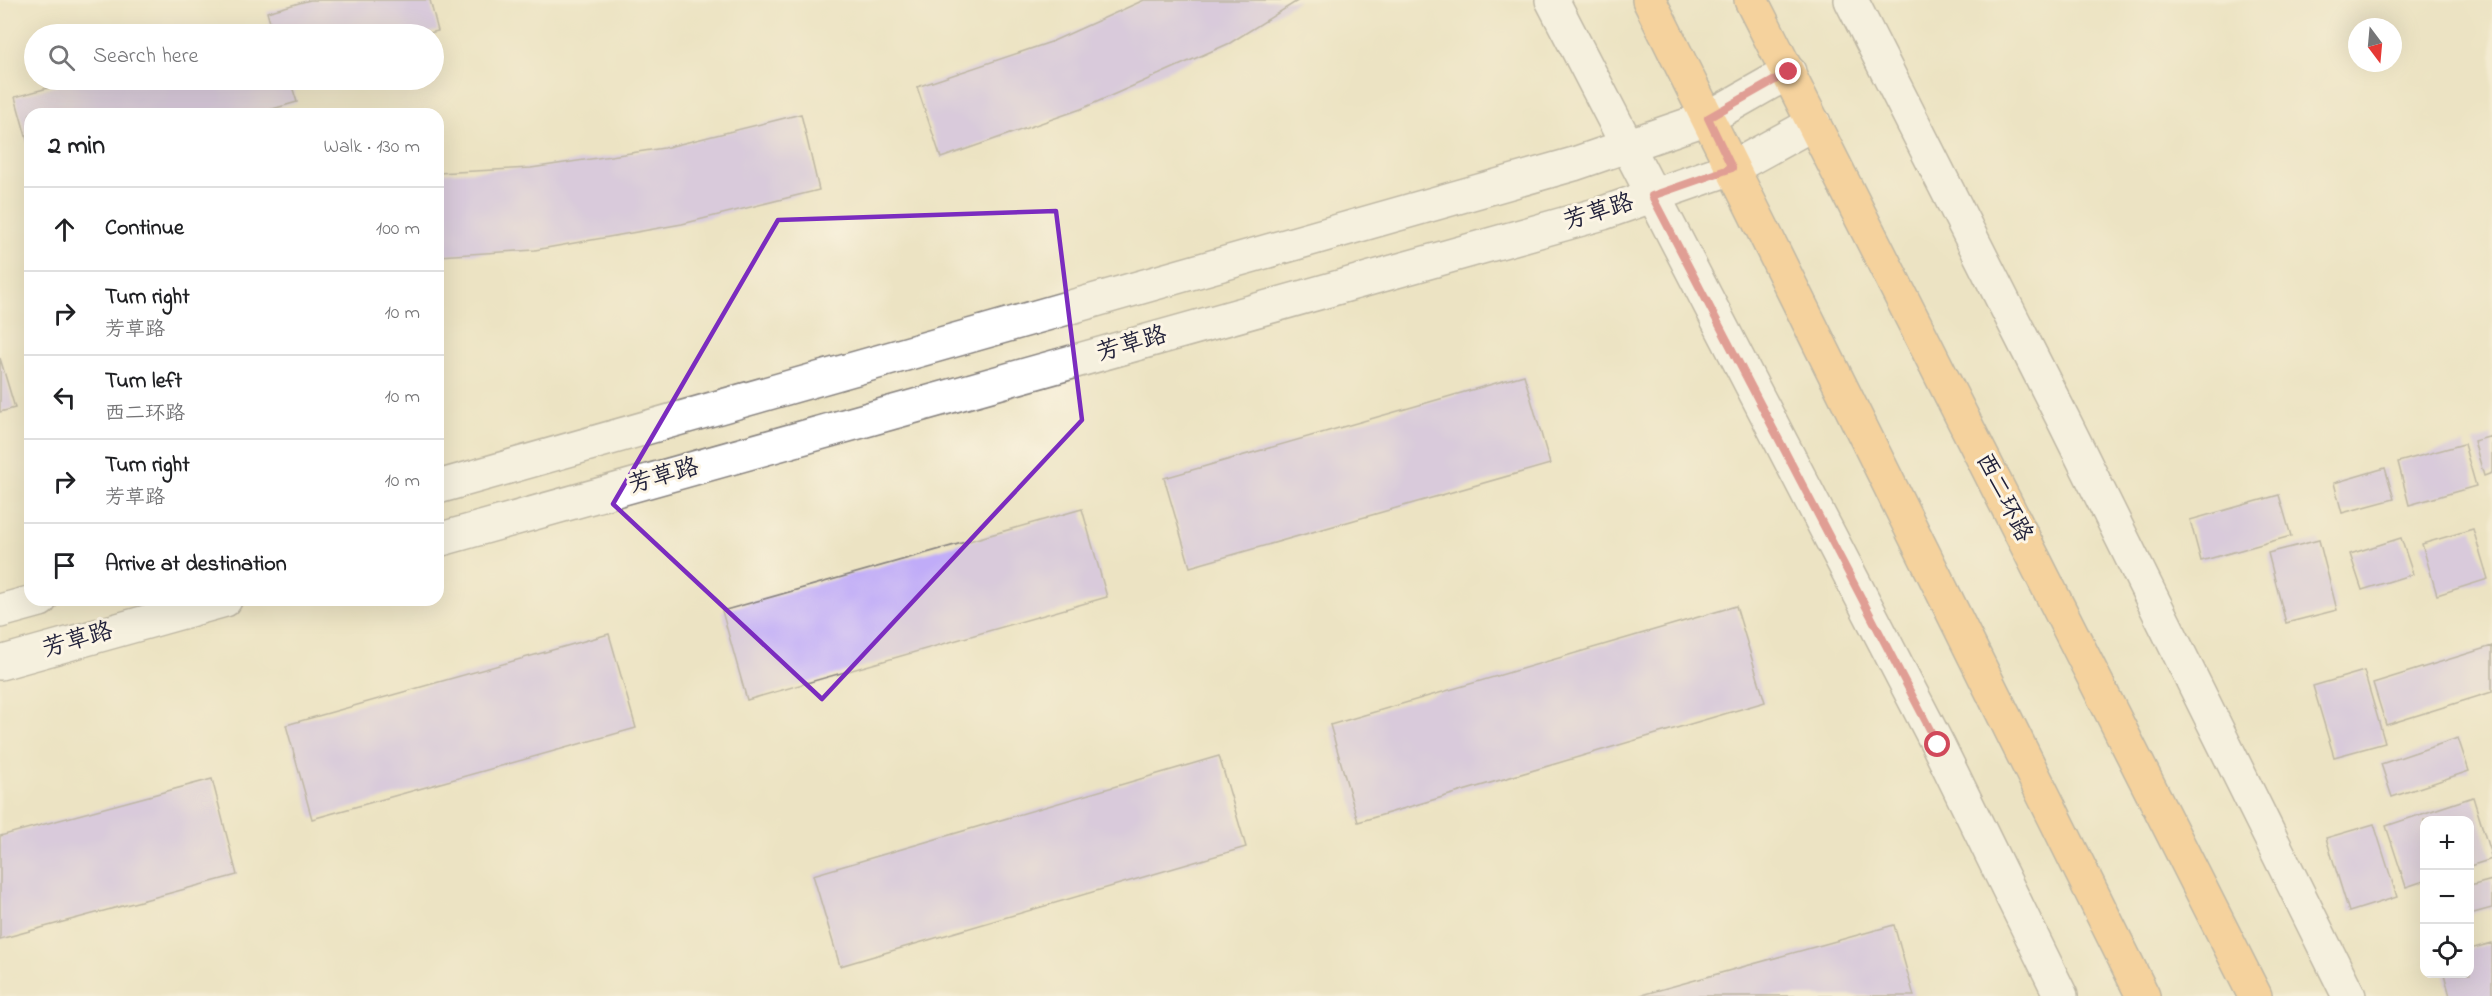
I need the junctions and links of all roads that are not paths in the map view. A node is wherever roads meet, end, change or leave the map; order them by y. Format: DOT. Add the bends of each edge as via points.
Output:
graph roads {
  1 [pos="1552,0"];
  2 [pos="1648,0"];
  3 [pos="1751,0"];
  4 [pos="1851,0"];
  5 [pos="1789,72"];
  6 [pos="1708,118"];
  7 [pos="1814,123"];
  8 [pos="1626,147"];
  9 [pos="1732,168"];
  10 [pos="1652,196"];
  11 [pos="444,485"];
  12 [pos="444,538"];
  13 [pos="24,604"];
  14 [pos="204,606"];
  15 [pos="0,611"];
  16 [pos="0,663"];
  17 [pos="2061,996"];
  18 [pos="2143,996"];
  19 [pos="2255,996"];
  20 [pos="2349,996"];
  1 -- 8 [label="street"];
  2 -- 6 [label="main road"];
  3 -- 5 [label="main road, 西二环路"];
  4 -- 20 [label="street"];
  5 -- 6 [label="street"];
  5 -- 7 [label="main road, 西二环路"];
  6 -- 8 [label="street"];
  6 -- 9 [label="main road"];
  7 -- 9 [label="street, 芳草路"];
  7 -- 19 [label="main road, 西二环路"];
  8 -- 10 [label="street"];
  8 -- 11 [label="street"];
  9 -- 10 [label="street, 芳草路"];
  9 -- 18 [label="main road"];
  10 -- 12 [label="street, 芳草路"];
  10 -- 17 [label="street" via="1938,745"];
  13 -- 15 [label="street, 芳草路"];
  14 -- 16 [label="street, 芳草路"];
}
